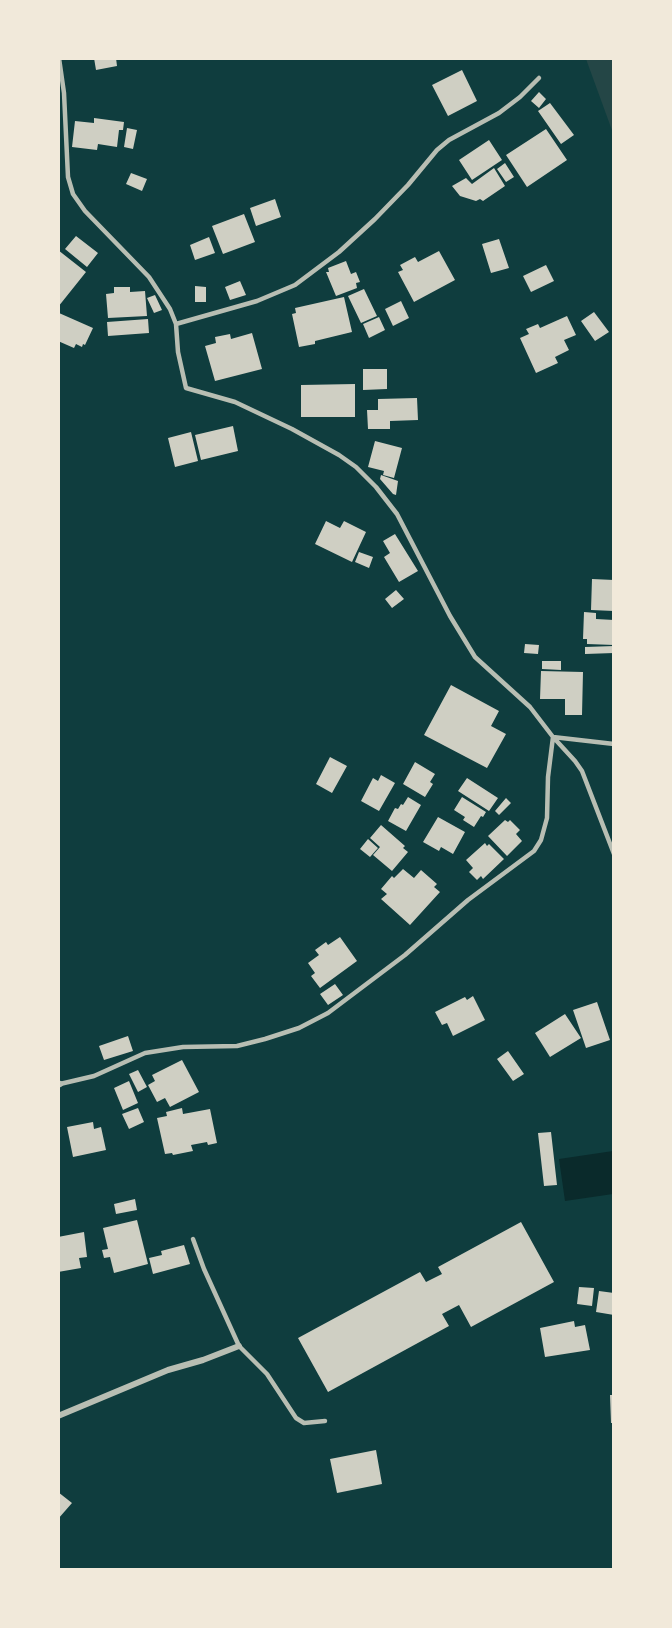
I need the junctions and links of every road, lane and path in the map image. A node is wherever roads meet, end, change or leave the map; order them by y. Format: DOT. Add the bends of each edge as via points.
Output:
graph roads {
  1 [pos="59,58"];
  2 [pos="538,78"];
  3 [pos="176,324"];
  4 [pos="553,737"];
  5 [pos="614,744"];
  6 [pos="614,854"];
  7 [pos="59,1084"];
  8 [pos="194,1239"];
  9 [pos="239,1346"];
  10 [pos="58,1416"];
  11 [pos="325,1421"];
  1 -- 3 [label="lane" via="68,177 73,194 149,277"];
  2 -- 3 [label="lane" via="499,113 437,150 375,219 295,285 257,301"];
  3 -- 4 [label="lane" via="186,388 235,402 292,429 339,455 375,487 397,514 475,657 530,706"];
  4 -- 5 [label="lane"];
  4 -- 6 [label="lane" via="582,771"];
  4 -- 7 [label="lane" via="547,818 534,851 334,1009 313,1022 273,1037 237,1046 183,1047 145,1053 94,1076"];
  8 -- 9 [label="lane"];
  9 -- 10 [label="street" via="168,1370"];
  9 -- 11 [label="lane" via="267,1374 296,1418 303,1423"];
}
